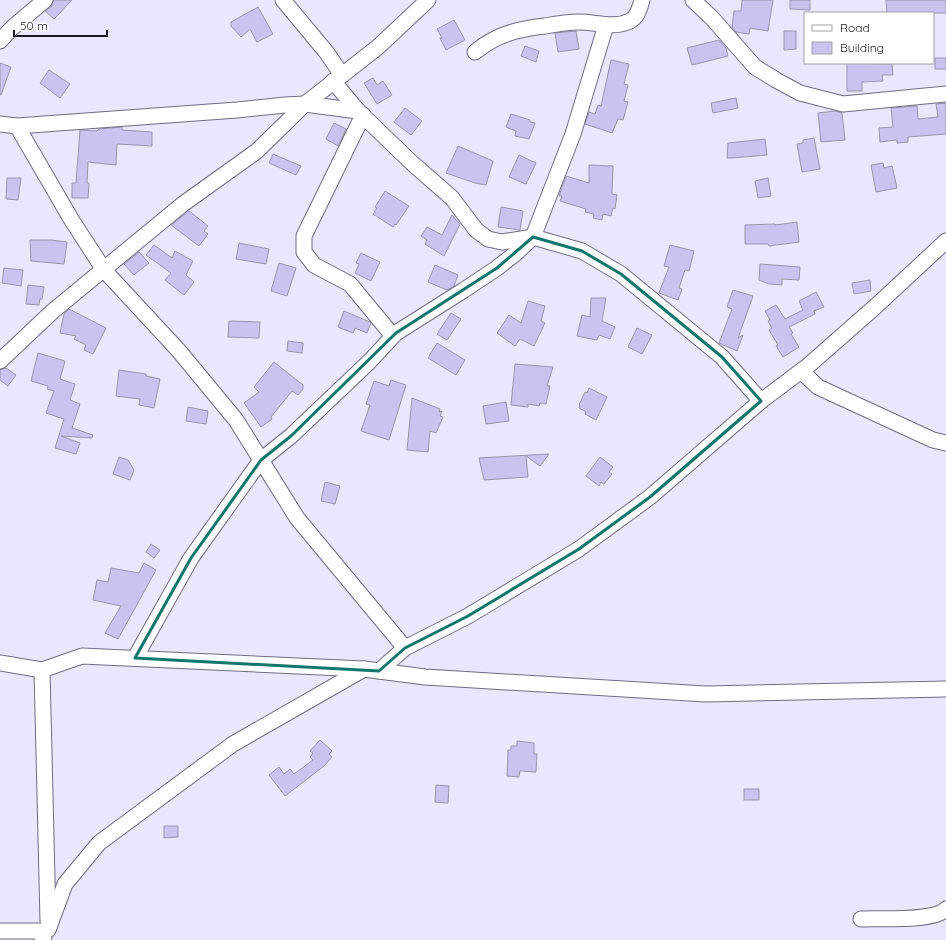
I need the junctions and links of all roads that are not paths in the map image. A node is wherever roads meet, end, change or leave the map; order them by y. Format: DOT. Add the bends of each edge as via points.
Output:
graph roads {
  1 [pos="45,0"];
  2 [pos="283,0"];
  3 [pos="428,0"];
  4 [pos="642,0"];
  5 [pos="693,0"];
  6 [pos="606,25"];
  7 [pos="0,41"];
  8 [pos="475,52"];
  9 [pos="337,78"];
  10 [pos="946,94"];
  11 [pos="305,104"];
  12 [pos="361,113"];
  13 [pos="0,124"];
  14 [pos="17,126"];
  15 [pos="534,237"];
  16 [pos="946,241"];
  17 [pos="104,270"];
  18 [pos="393,336"];
  19 [pos="0,361"];
  20 [pos="801,370"];
  21 [pos="761,401"];
  22 [pos="946,444"];
  23 [pos="261,460"];
  24 [pos="406,648"];
  25 [pos="135,658"];
  26 [pos="0,663"];
  27 [pos="364,669"];
  28 [pos="42,670"];
  29 [pos="379,671"];
  30 [pos="946,689"];
  31 [pos="946,909"];
  32 [pos="861,919"];
  33 [pos="0,931"];
  34 [pos="42,936"];
  1 -- 7 [label="street"];
  2 -- 9 [label="street" via="327,53"];
  3 -- 9 [label="street" via="378,47"];
  4 -- 6 [label="street" via="638,12 631,20"];
  5 -- 10 [label="street" via="755,67 800,93 843,104"];
  6 -- 8 [label="street" via="580,22 528,27 500,36"];
  6 -- 15 [label="street" via="573,134"];
  9 -- 11 [label="street"];
  9 -- 12 [label="street"];
  11 -- 12 [label="street"];
  11 -- 14 [label="street"];
  11 -- 17 [label="street" via="257,151 183,204"];
  12 -- 15 [label="street" via="452,198 476,230 488,239 502,242"];
  12 -- 18 [label="street" via="304,236 304,252 314,265 350,284"];
  13 -- 14 [label="street"];
  14 -- 17 [label="street" via="70,219"];
  15 -- 18 [label="street" via="497,268"];
  15 -- 21 [label="street" via="582,251 621,274 722,357"];
  16 -- 20 [label="street" via="876,306"];
  17 -- 19 [label="street" via="54,311"];
  17 -- 23 [label="street" via="194,368 236,420"];
  18 -- 23 [label="street" via="369,362"];
  20 -- 21 [label="street"];
  20 -- 22 [label="street" via="818,387"];
  21 -- 24 [label="street" via="650,497 579,549 468,616"];
  23 -- 24 [label="street" via="297,518"];
  23 -- 25 [label="street" via="191,558"];
  24 -- 29 [label="street"];
  25 -- 27 [label="street"];
  25 -- 28 [label="street" via="82,656"];
  26 -- 28 [label="street"];
  27 -- 29 [label="street"];
  27 -- 34 [label="street" via="233,744 100,843 65,884"];
  28 -- 34 [label="street"];
  29 -- 30 [label="street" via="424,677 706,694"];
  31 -- 32 [label="street" via="924,918"];
  33 -- 34 [label="street"];
}
